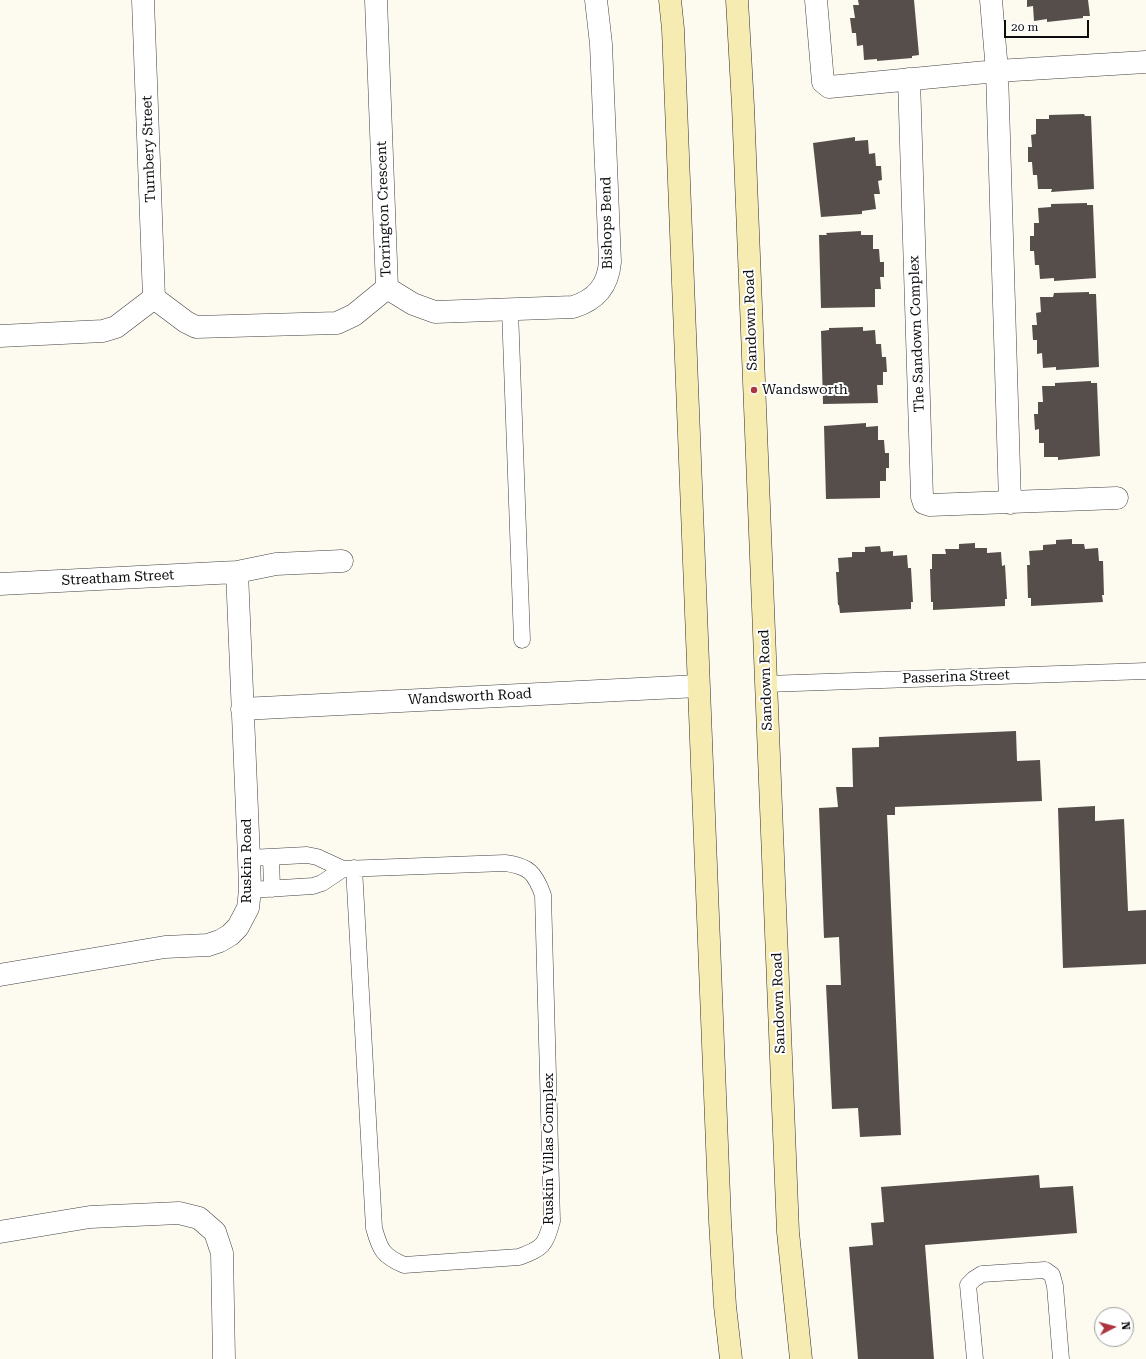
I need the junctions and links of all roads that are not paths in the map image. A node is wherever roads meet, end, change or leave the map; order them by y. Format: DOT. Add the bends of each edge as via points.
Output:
graph roads {
  1 [pos="143,0"];
  2 [pos="376,0"];
  3 [pos="596,0"];
  4 [pos="670,0"];
  5 [pos="737,0"];
  6 [pos="816,0"];
  7 [pos="991,0"];
  8 [pos="1146,62"];
  9 [pos="997,71"];
  10 [pos="909,79"];
  11 [pos="387,288"];
  12 [pos="154,298"];
  13 [pos="510,310"];
  14 [pos="0,336"];
  15 [pos="1117,498"];
  16 [pos="1010,503"];
  17 [pos="342,560"];
  18 [pos="237,572"];
  19 [pos="0,584"];
  20 [pos="522,640"];
  21 [pos="1146,671"];
  22 [pos="766,684"];
  23 [pos="698,686"];
  24 [pos="242,708"];
  25 [pos="271,857"];
  26 [pos="249,858"];
  27 [pos="348,868"];
  28 [pos="272,889"];
  29 [pos="250,890"];
  30 [pos="0,976"];
  31 [pos="0,1232"];
  32 [pos="224,1359"];
  33 [pos="731,1359"];
  34 [pos="801,1359"];
  35 [pos="975,1359"];
  36 [pos="1061,1359"];
  1 -- 12 [label="street, Turnbery Street"];
  2 -- 11 [label="street, Torrington Crescent"];
  3 -- 13 [label="street, Bishops Bend" via="601,44 610,272 601,290 583,304 573,307"];
  4 -- 23 [label="main road"];
  5 -- 22 [label="main road, Sandown Road" via="744,114"];
  6 -- 10 [label="street" via="823,82 826,86"];
  7 -- 9 [label="street"];
  8 -- 9 [label="street"];
  9 -- 10 [label="street"];
  9 -- 16 [label="street"];
  10 -- 16 [label="street, The Sandown Complex" via="922,497 924,503 930,506"];
  11 -- 12 [label="street, Torrington Crescent" via="354,315 337,323 196,327"];
  11 -- 13 [label="street, Bishops Bend" via="413,304 435,312"];
  12 -- 14 [label="street" via="116,326 103,331"];
  13 -- 20 [label="lane"];
  15 -- 16 [label="street, The Sandown Complex"];
  17 -- 18 [label="street, Streatham Street" via="276,564"];
  18 -- 19 [label="street, Streatham Street"];
  18 -- 24 [label="street, Ruskin Road"];
  21 -- 22 [label="lane, Passerina Street"];
  22 -- 34 [label="main road, Sandown Road" via="788,1232"];
  23 -- 24 [label="street, Wandsworth Road"];
  23 -- 33 [label="main road" via="719,1213"];
  24 -- 26 [label="street, Ruskin Road"];
  25 -- 26 [label="lane, Ruskin Villas Complex"];
  25 -- 27 [label="lane, Ruskin Villas Complex" via="307,855"];
  25 -- 28 [label="lane"];
  26 -- 29 [label="street, Ruskin Road"];
  27 -- 27 [label="lane, Ruskin Villas Complex" via="505,863 521,865 530,871 538,882 543,895 552,1221 547,1240 536,1251 519,1257 404,1265 389,1258 379,1248 374,1228"];
  27 -- 28 [label="lane" via="313,886"];
  28 -- 29 [label="lane"];
  29 -- 30 [label="street, Ruskin Road" via="248,908 238,927 230,935 214,943 165,947"];
  31 -- 32 [label="street" via="97,1217 179,1213 199,1218 215,1232 222,1253"];
  35 -- 36 [label="lane" via="968,1285 982,1274 1045,1270 1052,1275 1055,1286"];
}
